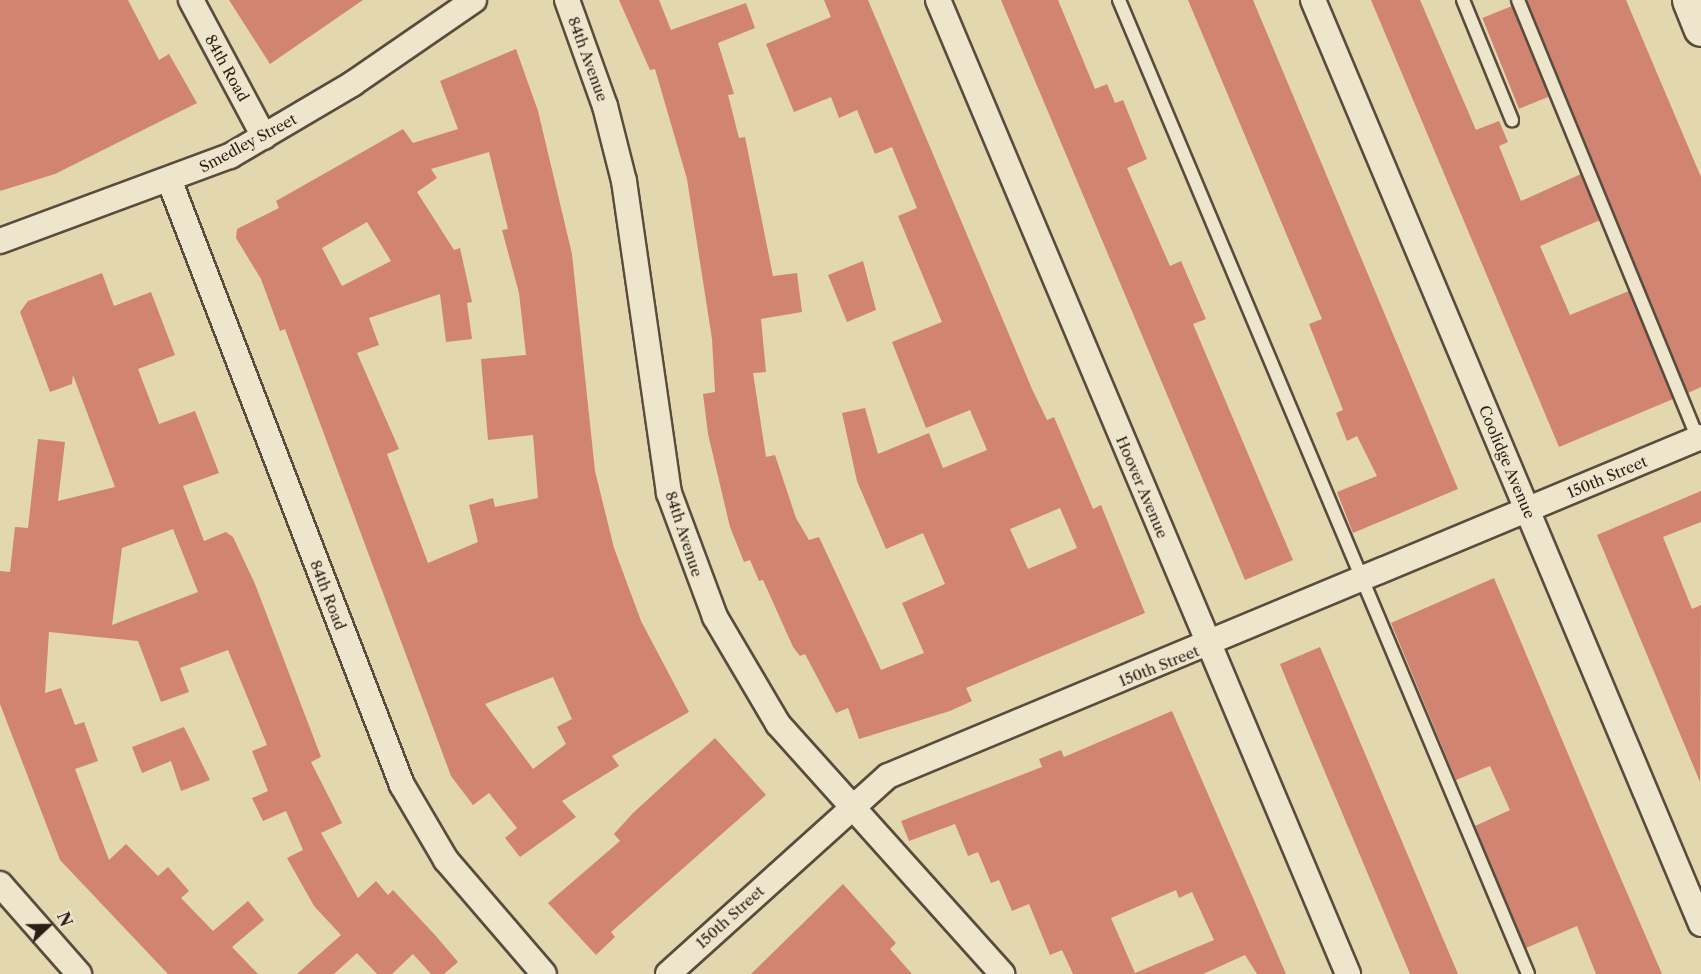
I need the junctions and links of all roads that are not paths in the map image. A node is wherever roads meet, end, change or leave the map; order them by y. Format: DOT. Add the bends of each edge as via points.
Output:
graph roads {
  1 [pos="190,0"];
  2 [pos="474,0"];
  3 [pos="567,0"];
  4 [pos="938,0"];
  5 [pos="1119,0"];
  6 [pos="1313,0"];
  7 [pos="1463,0"];
  8 [pos="1518,0"];
  9 [pos="1689,0"];
  10 [pos="1701,29"];
  11 [pos="1512,120"];
  12 [pos="264,137"];
  13 [pos="170,182"];
  14 [pos="0,241"];
  15 [pos="1700,437"];
  16 [pos="1528,511"];
  17 [pos="1364,580"];
  18 [pos="1209,645"];
  19 [pos="852,810"];
  20 [pos="0,884"];
  21 [pos="1701,924"];
  22 [pos="79,974"];
  23 [pos="544,974"];
  24 [pos="668,974"];
  25 [pos="1002,974"];
  26 [pos="1348,974"];
  27 [pos="1528,974"];
  1 -- 12 [label="street, 84th Road"];
  2 -- 12 [label="street, Smedley Street"];
  3 -- 19 [label="street, 84th Avenue" via="620,162 638,256 663,457 686,549 715,617 762,701"];
  4 -- 18 [label="street, Hoover Avenue"];
  5 -- 17 [label="lane"];
  6 -- 16 [label="street, Coolidge Avenue"];
  7 -- 11 [label="lane"];
  8 -- 15 [label="lane"];
  9 -- 10 [label="main road"];
  12 -- 13 [label="street, Smedley Street"];
  13 -- 14 [label="street, Smedley Street"];
  13 -- 23 [label="street, 84th Road" via="402,784 446,860"];
  15 -- 16 [label="street, 150th Street"];
  16 -- 17 [label="street, 150th Street"];
  16 -- 21 [label="street, Coolidge Avenue"];
  17 -- 18 [label="street, 150th Street"];
  17 -- 27 [label="lane"];
  18 -- 19 [label="street, 150th Street" via="888,776"];
  18 -- 26 [label="street, Hoover Avenue"];
  19 -- 24 [label="street, 150th Street"];
  19 -- 25 [label="street, 84th Avenue"];
  20 -- 22 [label="street"];
}
